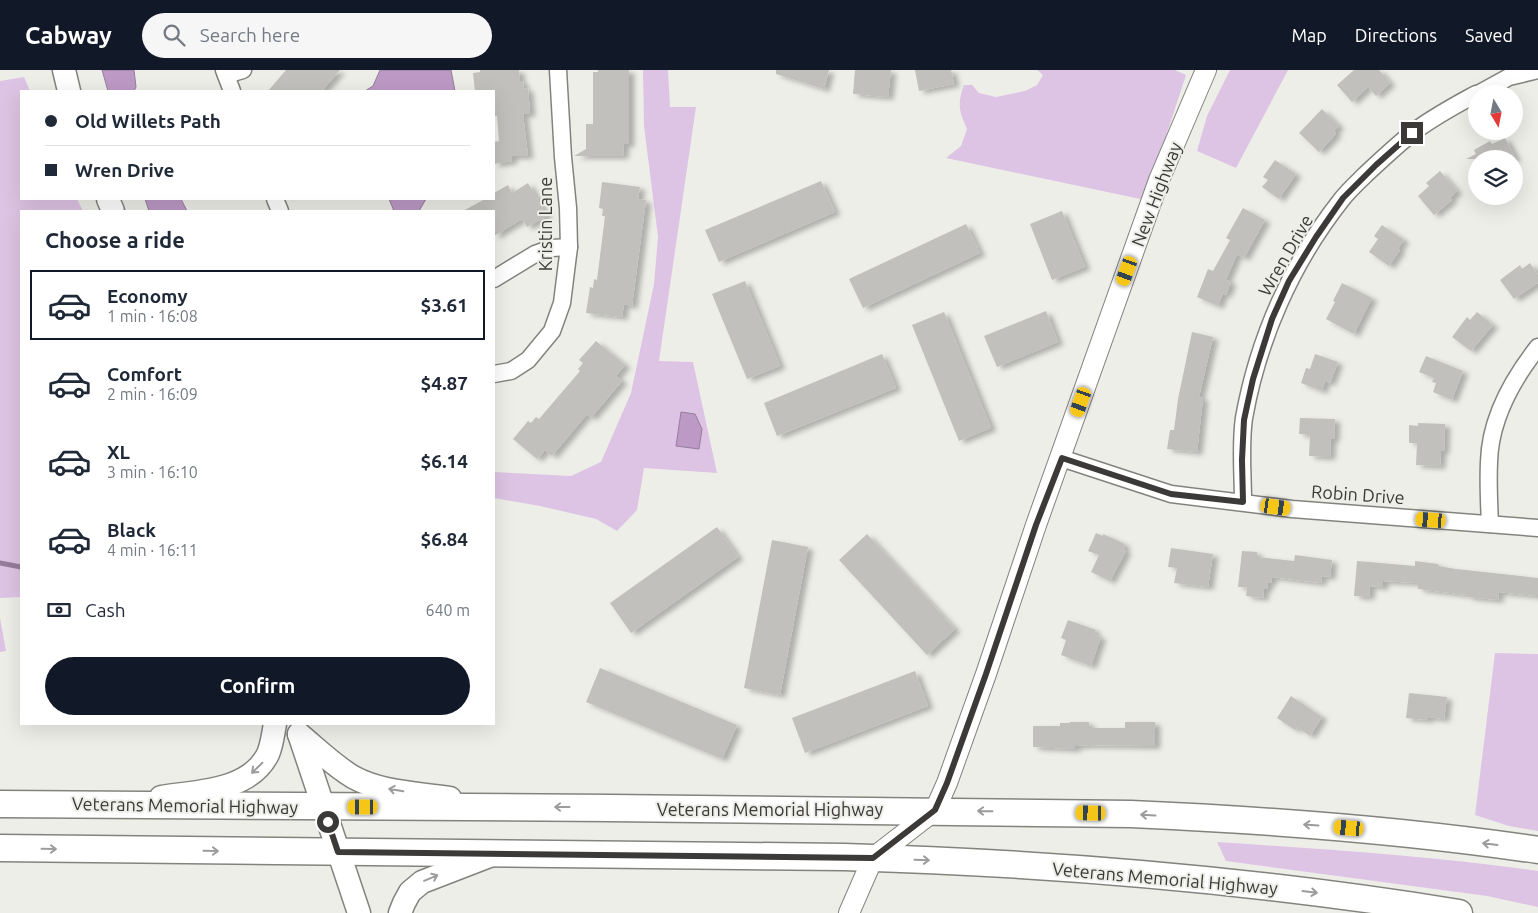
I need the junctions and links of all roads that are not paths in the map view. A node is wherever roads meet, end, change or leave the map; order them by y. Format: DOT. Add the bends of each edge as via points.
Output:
graph roads {
  1 [pos="64,70"];
  2 [pos="243,70"];
  3 [pos="558,70"];
  4 [pos="1206,70"];
  5 [pos="1538,70"];
  6 [pos="225,73"];
  7 [pos="1494,85"];
  8 [pos="69,90"];
  9 [pos="232,90"];
  10 [pos="1468,99"];
  11 [pos="569,247"];
  12 [pos="495,278"];
  13 [pos="1538,347"];
  14 [pos="495,374"];
  15 [pos="1062,458"];
  16 [pos="1243,502"];
  17 [pos="1490,524"];
  18 [pos="1538,528"];
  19 [pos="275,725"];
  20 [pos="297,729"];
  21 [pos="0,804"];
  22 [pos="109,804"];
  23 [pos="323,807"];
  24 [pos="513,807"];
  25 [pos="935,810"];
  26 [pos="0,848"];
  27 [pos="1538,850"];
  28 [pos="338,852"];
  29 [pos="496,854"];
  30 [pos="873,858"];
  31 [pos="359,913"];
  32 [pos="400,913"];
  33 [pos="849,913"];
  34 [pos="1459,913"];
  1 -- 8 [label="main road"];
  2 -- 6 [label="street"];
  3 -- 11 [label="street, Kristin Lane"];
  4 -- 15 [label="street, New Highway" via="1159,180"];
  5 -- 7 [label="street, Wren Drive" via="1509,77"];
  6 -- 9 [label="street"];
  10 -- 16 [label="street, Wren Drive" via="1412,133 1343,198 1289,281 1272,319 1244,420"];
  11 -- 12 [label="street" via="535,254"];
  11 -- 14 [label="street, Kristin Lane" via="562,303 552,331 528,360 511,371"];
  13 -- 17 [label="street" via="1522,367 1504,400 1493,431 1489,461"];
  15 -- 16 [label="street, Robin Drive" via="1171,494"];
  15 -- 25 [label="street, New Highway"];
  16 -- 17 [label="street, Robin Drive" via="1292,509"];
  17 -- 18 [label="street, Robin Drive"];
  19 -- 22 [label="main road, one-way" via="267,756 258,768 238,782"];
  20 -- 23 [label="main road"];
  24 -- 20 [label="main road, one-way" via="368,784 342,770"];
  21 -- 22 [label="highway, Veterans Memorial Highway"];
  22 -- 23 [label="highway, Veterans Memorial Highway"];
  23 -- 24 [label="highway, Veterans Memorial Highway"];
  23 -- 28 [label="main road"];
  25 -- 24 [label="highway, Veterans Memorial Highway, one-way"];
  27 -- 25 [label="highway, Veterans Memorial Highway, one-way" via="1380,831 1196,817"];
  25 -- 30 [label="street, New Highway"];
  26 -- 28 [label="highway, Veterans Memorial Highway, one-way"];
  28 -- 29 [label="highway, Veterans Memorial Highway"];
  28 -- 31 [label="main road"];
  29 -- 30 [label="highway, Veterans Memorial Highway"];
  32 -- 29 [label="main road, one-way" via="410,892 422,882"];
  30 -- 33 [label="street, New Highway"];
  30 -- 34 [label="highway, Veterans Memorial Highway, one-way" via="1162,876 1346,896"];
}
